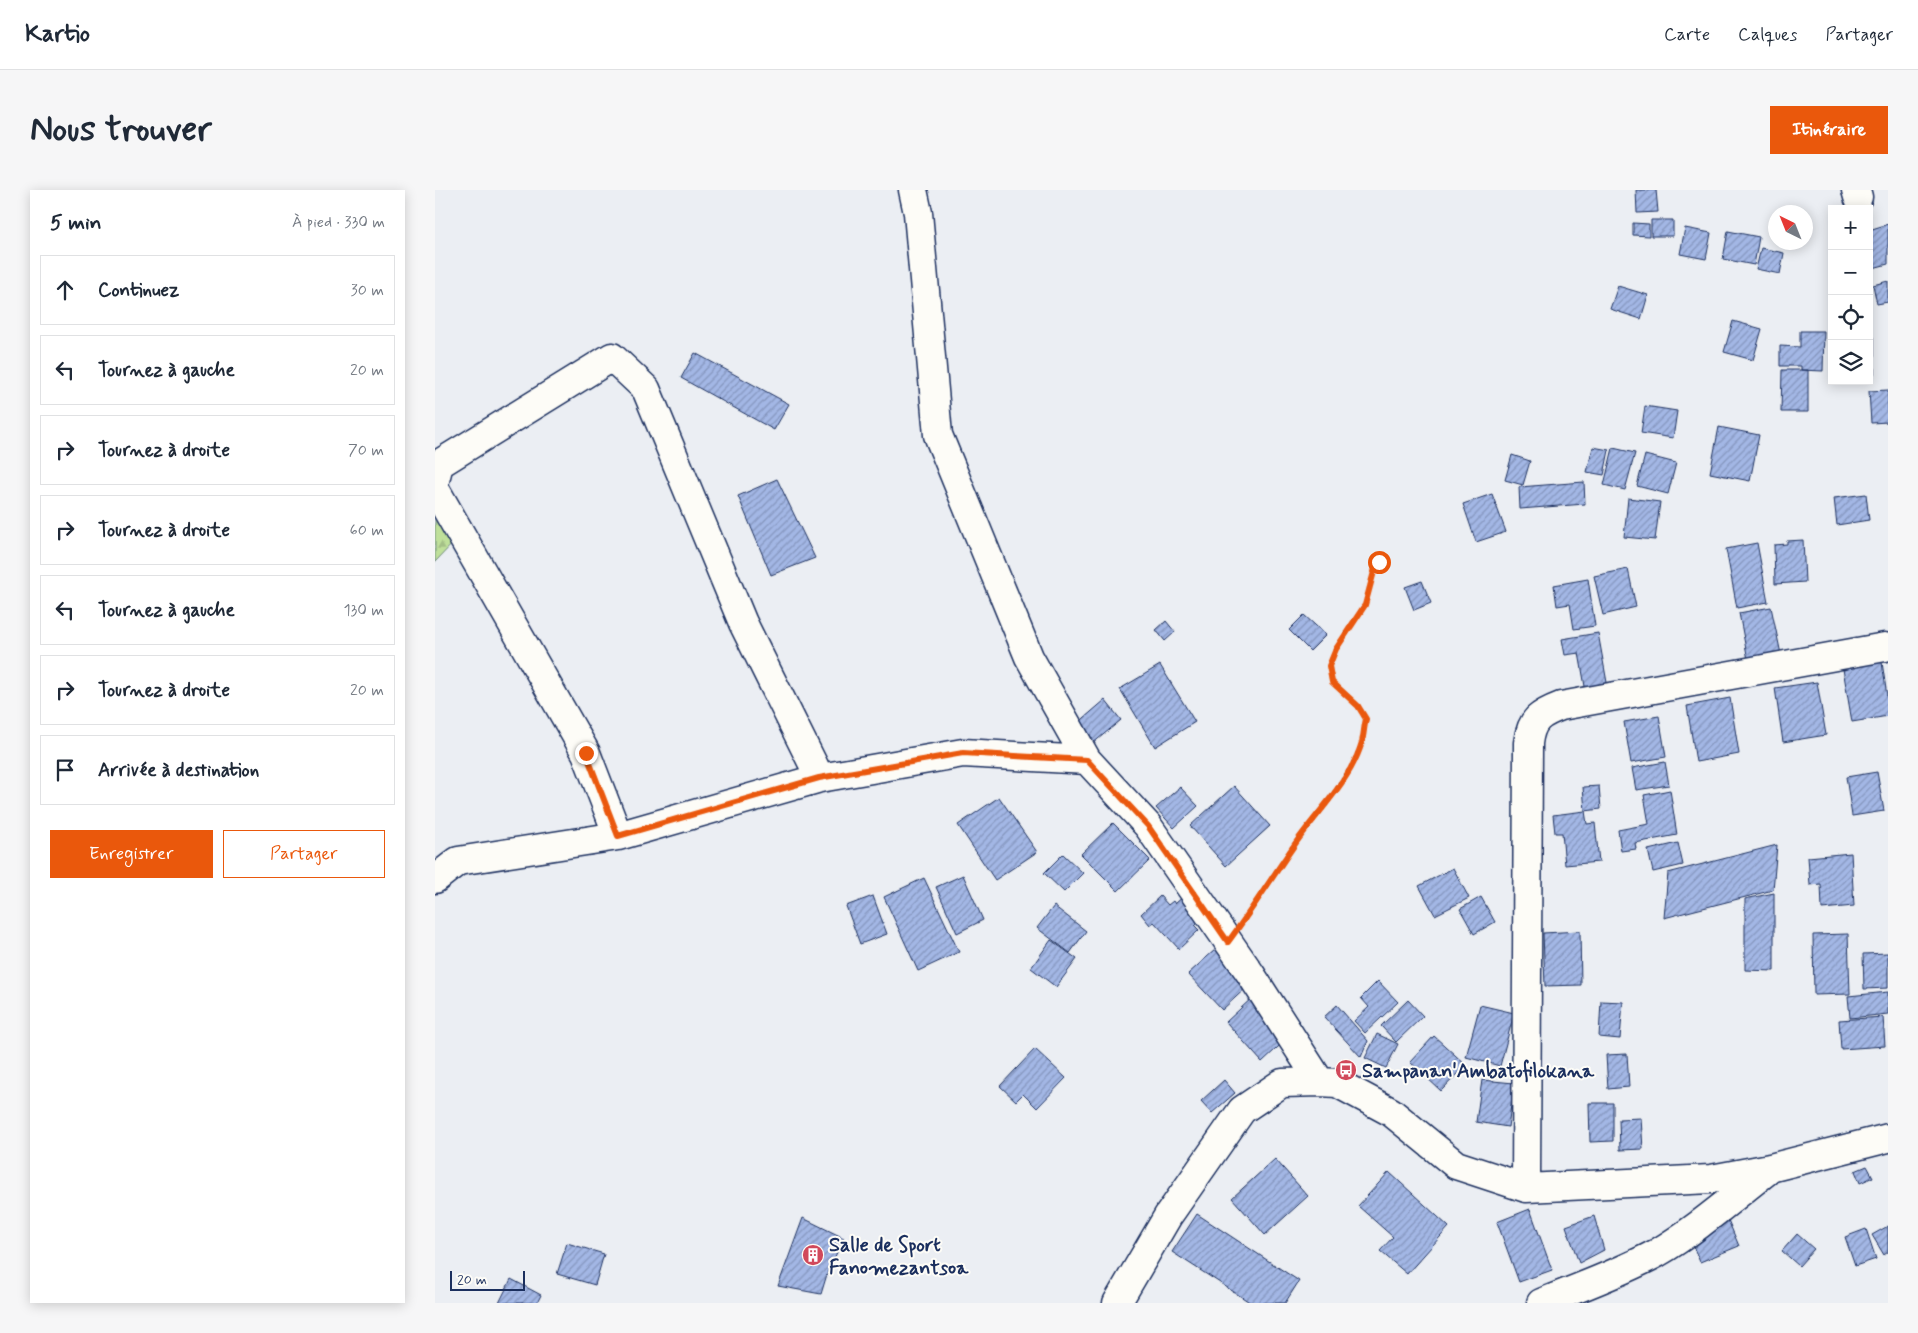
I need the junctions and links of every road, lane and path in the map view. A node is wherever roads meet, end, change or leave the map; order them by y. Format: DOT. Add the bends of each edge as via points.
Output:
graph roads {
  1 [pos="913,190"];
  2 [pos="435,480"];
  3 [pos="435,489"];
  4 [pos="1379,562"];
  5 [pos="1885,647"];
  6 [pos="1087,760"];
  7 [pos="819,778"];
  8 [pos="618,836"];
  9 [pos="446,862"];
  10 [pos="435,879"];
  11 [pos="1228,942"];
  12 [pos="1321,1082"];
  13 [pos="1888,1138"];
  14 [pos="1770,1168"];
  15 [pos="1526,1188"];
  16 [pos="1117,1303"];
  17 [pos="1541,1303"];
  1 -- 6 [label="street" via="918,213 938,435 1029,657"];
  2 -- 7 [label="street" via="439,464 612,357 647,390 743,622"];
  3 -- 8 [label="street" via="586,753"];
  4 -- 11 [label="path" via="1365,605 1336,649 1329,666 1332,682 1358,706 1366,719 1353,765"];
  5 -- 15 [label="street" via="1561,706 1536,719 1528,742"];
  6 -- 7 [label="street" via="963,753"];
  6 -- 11 [label="street" via="1148,826"];
  7 -- 8 [label="street"];
  8 -- 9 [label="street"];
  9 -- 10 [label="street"];
  11 -- 12 [label="street"];
  12 -- 15 [label="street" via="1337,1084 1391,1112 1456,1165"];
  12 -- 16 [label="street" via="1282,1083 1242,1110 1168,1216"];
  13 -- 14 [label="street"];
  14 -- 15 [label="street" via="1711,1180"];
  14 -- 17 [label="street" via="1703,1222 1657,1253"];
}
